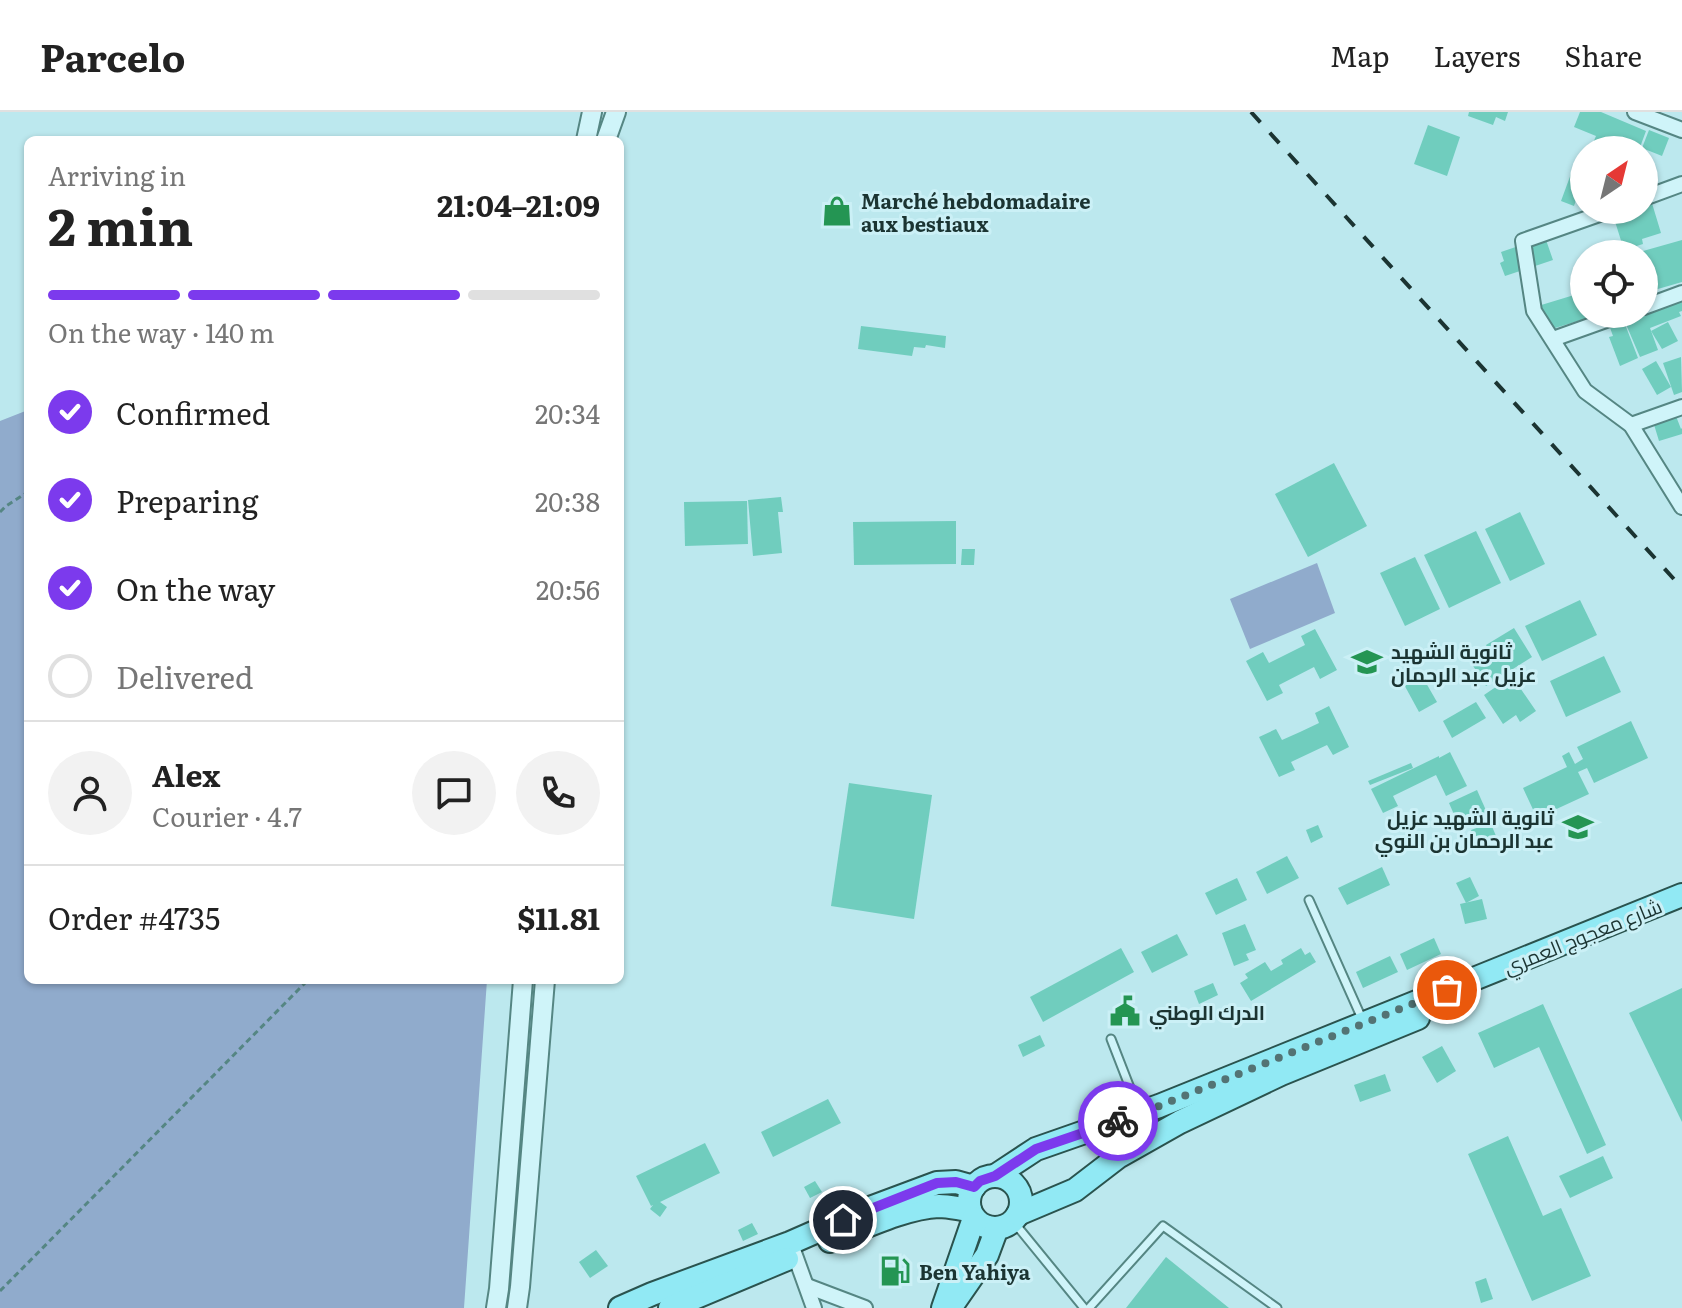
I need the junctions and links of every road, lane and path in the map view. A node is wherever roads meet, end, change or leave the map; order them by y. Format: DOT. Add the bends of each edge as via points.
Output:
graph roads {
  1 [pos="592,112"];
  2 [pos="616,112"];
  3 [pos="1635,112"];
  4 [pos="1682,130"];
  5 [pos="587,136"];
  6 [pos="607,136"];
  7 [pos="1682,184"];
  8 [pos="1658,193"];
  9 [pos="1571,224"];
  10 [pos="1682,293"];
  11 [pos="1658,302"];
  12 [pos="1584,328"];
  13 [pos="1553,339"];
  14 [pos="1682,407"];
  15 [pos="1631,425"];
  16 [pos="24,495"];
  17 [pos="1682,507"];
  18 [pos="0,512"];
  19 [pos="1682,895"];
  20 [pos="1309,900"];
  21 [pos="1682,909"];
  22 [pos="304,984"];
  23 [pos="523,984"];
  24 [pos="545,984"];
  25 [pos="1364,1023"];
  26 [pos="1111,1039"];
  27 [pos="1139,1113"];
  28 [pos="995,1176"];
  29 [pos="974,1187"];
  30 [pos="972,1214"];
  31 [pos="1009,1221"];
  32 [pos="792,1249"];
  33 [pos="807,1286"];
  34 [pos="0,1291"];
  35 [pos="496,1308"];
  36 [pos="517,1308"];
  37 [pos="620,1308"];
  38 [pos="670,1308"];
  39 [pos="814,1308"];
  40 [pos="865,1308"];
  41 [pos="943,1308"];
  42 [pos="950,1308"];
  43 [pos="1087,1308"];
  44 [pos="1277,1308"];
  1 -- 5 [label="street"];
  2 -- 6 [label="street"];
  3 -- 4 [label="street"];
  7 -- 8 [label="street"];
  9 -- 13 [label="street" via="1523,241 1534,311"];
  10 -- 11 [label="street"];
  12 -- 13 [label="street"];
  13 -- 15 [label="street" via="1585,391"];
  14 -- 15 [label="street"];
  15 -- 17 [label="street"];
  16 -- 18 [label="path"];
  19 -- 25 [label="main road, شارع معجوج العمري"];
  20 -- 25 [label="lane"];
  21 -- 31 [label="main road, شارع معجوج العمري" via="1281,1074 1180,1122 1118,1157 1075,1190"];
  22 -- 34 [label="path"];
  23 -- 35 [label="street"];
  24 -- 36 [label="street"];
  25 -- 27 [label="main road, شارع معجوج العمري"];
  26 -- 27 [label="lane"];
  27 -- 28 [label="main road, شارع معجوج العمري" via="1036,1149"];
  28 -- 29 [label="main road"];
  28 -- 31 [label="main road" via="1012,1182 1021,1197 1021,1206"];
  29 -- 30 [label="main road"];
  29 -- 32 [label="main road" via="937,1183 870,1208"];
  30 -- 31 [label="main road" via="989,1227"];
  30 -- 32 [label="main road" via="940,1206 921,1208"];
  30 -- 41 [label="main road"];
  31 -- 42 [label="main road"];
  31 -- 43 [label="lane"];
  32 -- 33 [label="street"];
  32 -- 37 [label="main road"];
  32 -- 38 [label="main road"];
  33 -- 39 [label="street"];
  33 -- 40 [label="street"];
  43 -- 44 [label="lane" via="1163,1226"];
}
